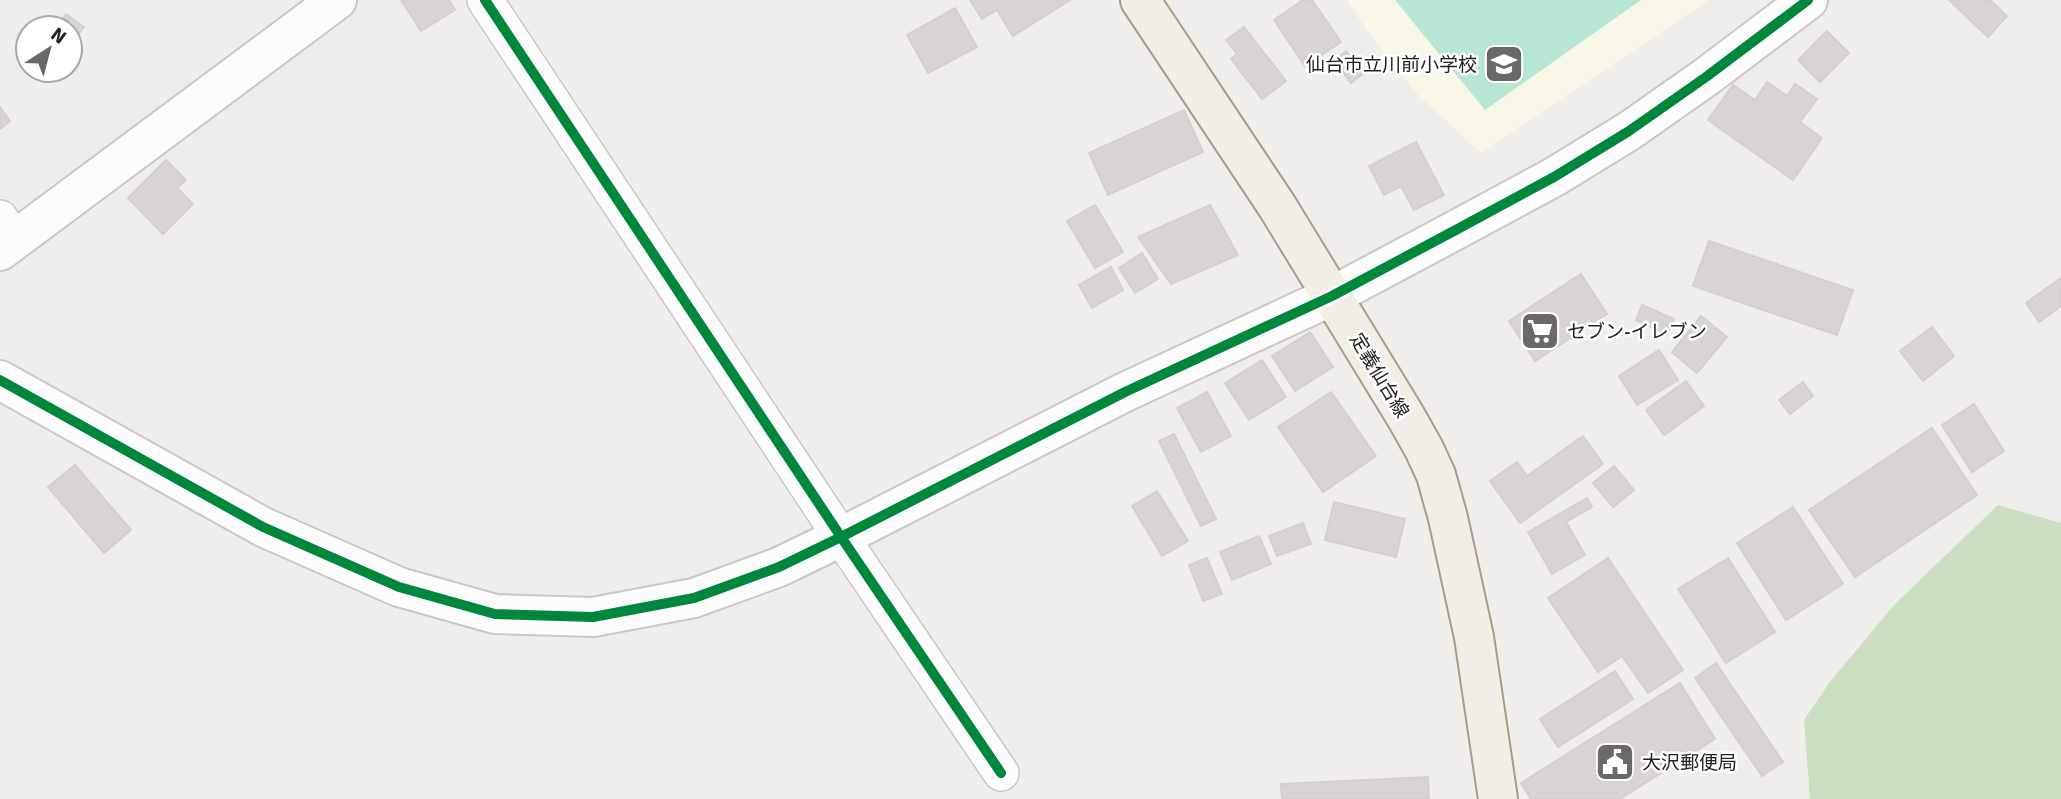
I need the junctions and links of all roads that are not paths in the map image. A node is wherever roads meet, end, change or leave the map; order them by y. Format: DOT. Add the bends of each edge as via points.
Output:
graph roads {
  1 [pos="337,0"];
  2 [pos="485,0"];
  3 [pos="1140,0"];
  4 [pos="1808,0"];
  5 [pos="5,236"];
  6 [pos="1332,296"];
  7 [pos="0,380"];
  8 [pos="841,537"];
  9 [pos="1001,773"];
  10 [pos="1498,799"];
  1 -- 5 [label="street"];
  2 -- 8 [label="street"];
  3 -- 6 [label="main road, 定義仙台線"];
  4 -- 6 [label="street" via="1618,138"];
  6 -- 8 [label="street" via="1125,392"];
  6 -- 10 [label="main road, 定義仙台線" via="1436,475 1474,637"];
  7 -- 8 [label="street" via="263,527 399,587 495,614 593,617 694,598 779,567"];
  8 -- 9 [label="street"];
}
